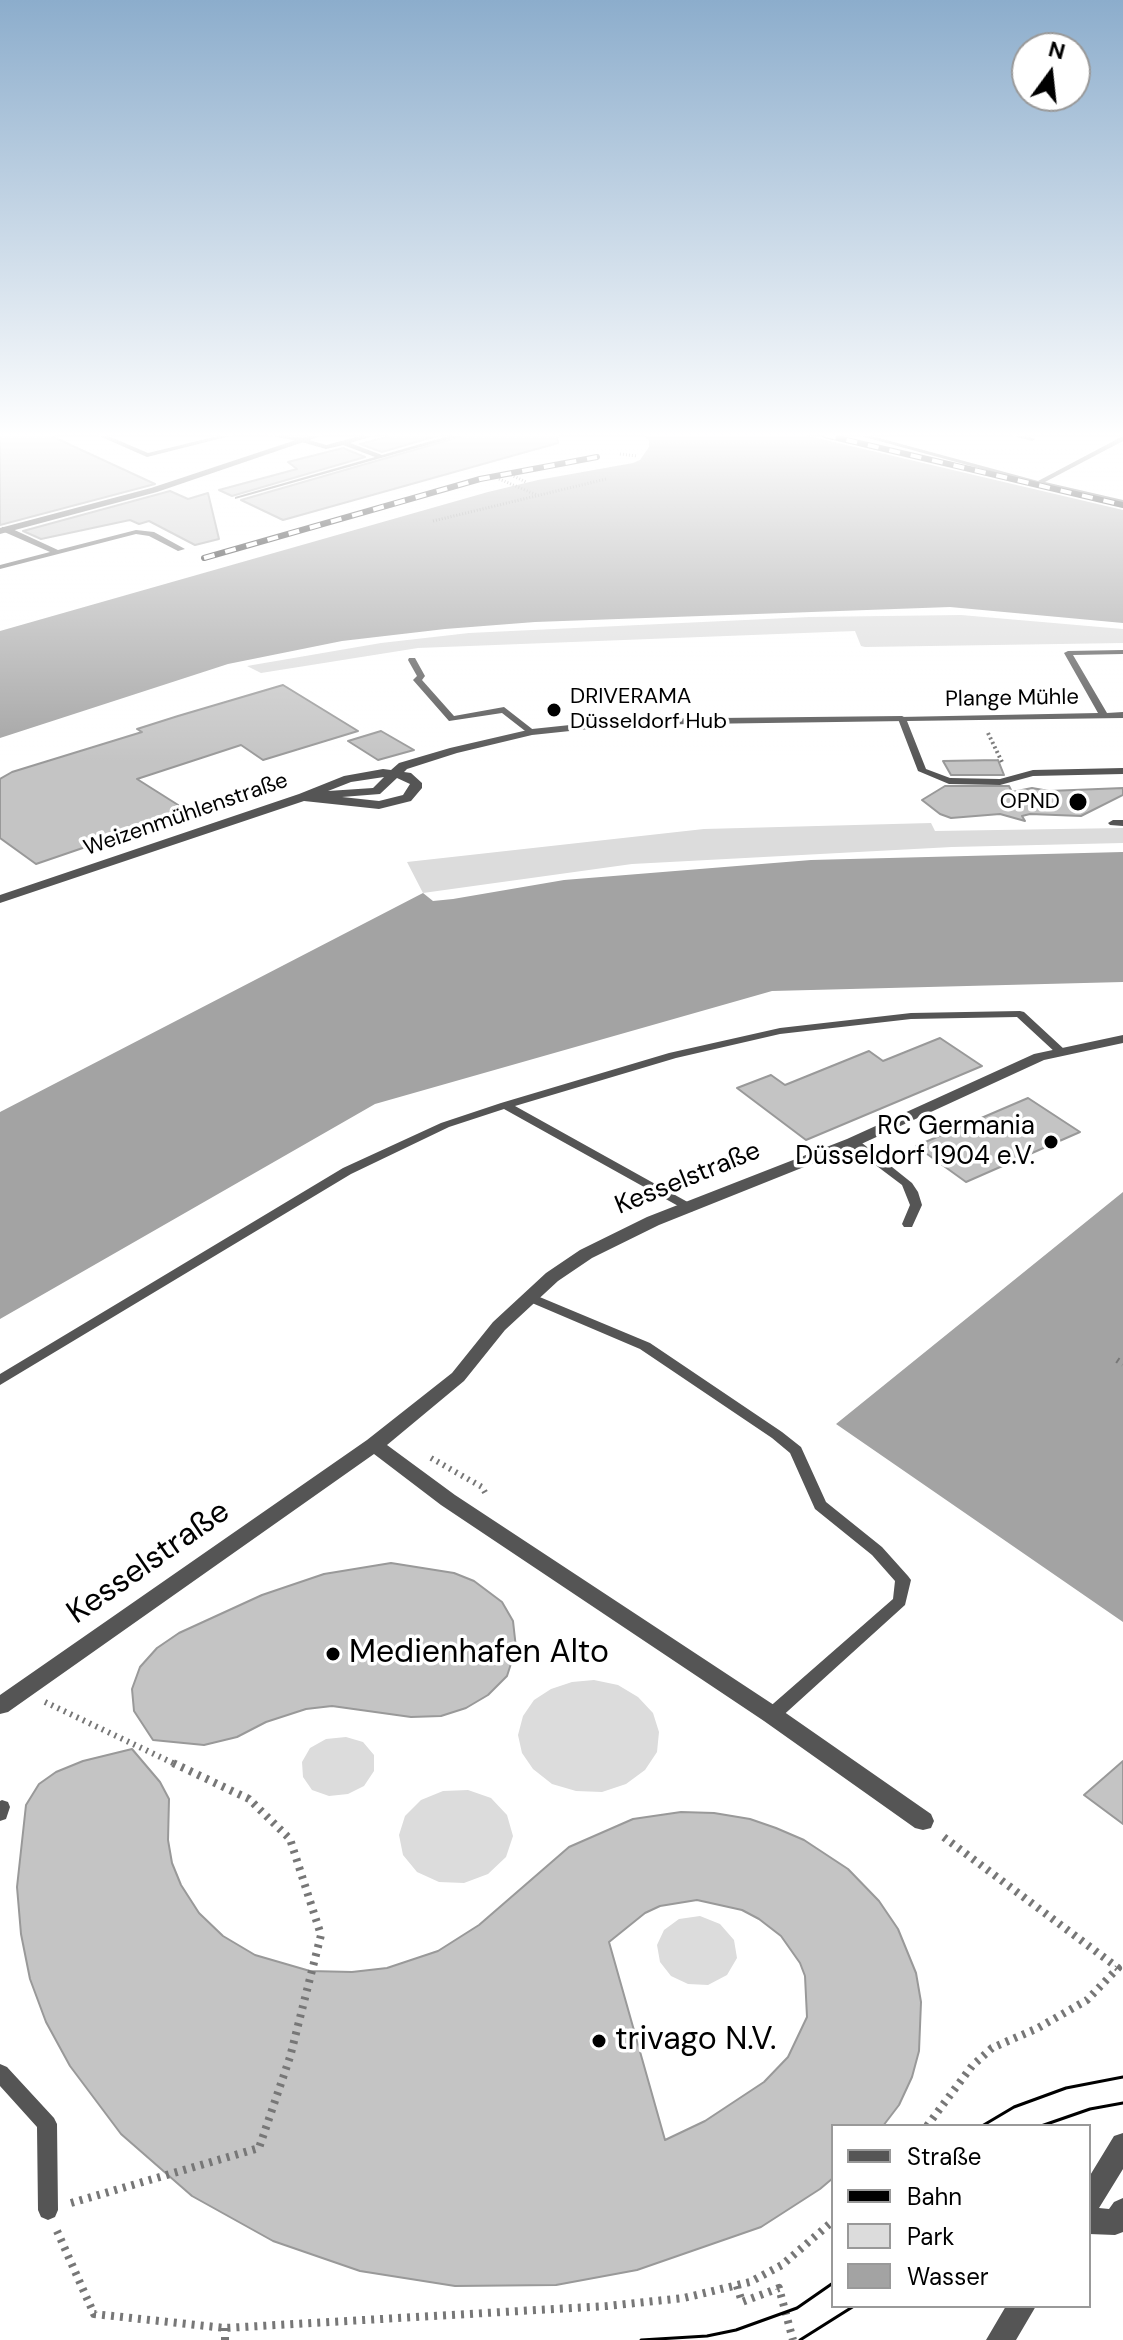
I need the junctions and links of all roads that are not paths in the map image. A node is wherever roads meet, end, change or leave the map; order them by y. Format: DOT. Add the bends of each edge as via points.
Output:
graph roads {
  1 [pos="37,544"];
  2 [pos="87,544"];
  3 [pos="171,544"];
  4 [pos="181,549"];
  5 [pos="56,552"];
  6 [pos="0,567"];
  7 [pos="1123,652"];
  8 [pos="412,660"];
  9 [pos="1104,715"];
  10 [pos="1123,715"];
  11 [pos="902,719"];
  12 [pos="532,732"];
  13 [pos="1123,771"];
  14 [pos="395,774"];
  15 [pos="303,797"];
  16 [pos="0,899"];
  17 [pos="1123,1039"];
  18 [pos="1060,1051"];
  19 [pos="505,1105"];
  20 [pos="853,1142"];
  21 [pos="689,1208"];
  22 [pos="908,1224"];
  23 [pos="530,1297"];
  24 [pos="0,1380"];
  25 [pos="374,1445"];
  26 [pos="0,1706"];
  27 [pos="772,1715"];
  28 [pos="923,1821"];
  29 [pos="0,2073"];
  30 [pos="1123,2145"];
  31 [pos="1091,2198"];
  32 [pos="48,2210"];
  33 [pos="1123,2211"];
  34 [pos="1091,2221"];
  35 [pos="1021,2308"];
  36 [pos="1000,2340"];
  1 -- 5 [label="lane"];
  2 -- 5 [label="lane"];
  3 -- 4 [label="lane"];
  5 -- 6 [label="lane"];
  7 -- 9 [label="lane" via="1068,653"];
  8 -- 12 [label="lane" via="421,676 417,680 452,719 504,710"];
  9 -- 10 [label="lane, Plange Mühle"];
  9 -- 11 [label="lane, Plange Mühle"];
  11 -- 12 [label="street" via="627,722"];
  11 -- 13 [label="lane" via="922,771 949,781"];
  12 -- 14 [label="street" via="454,750 403,766"];
  14 -- 15 [label="street, Weizenmühlenstraße" via="362,775"];
  14 -- 15 [label="street" via="416,783 413,793 400,801 370,805"];
  15 -- 16 [label="street, Weizenmühlenstraße"];
  17 -- 18 [label="street, Kesselstraße"];
  18 -- 19 [label="lane" via="1020,1014 911,1016 780,1031 673,1055"];
  18 -- 20 [label="street, Kesselstraße"];
  19 -- 21 [label="lane"];
  19 -- 24 [label="lane" via="445,1125 347,1171"];
  20 -- 21 [label="street, Kesselstraße"];
  20 -- 22 [label="lane" via="906,1183 916,1205"];
  21 -- 23 [label="street, Kesselstraße" via="586,1254"];
  23 -- 25 [label="street, Kesselstraße" via="458,1377"];
  23 -- 27 [label="lane" via="645,1346 768,1428 796,1450 820,1505 877,1551 903,1580 900,1601"];
  25 -- 26 [label="street, Kesselstraße"];
  25 -- 27 [label="street"];
  27 -- 28 [label="street"];
  29 -- 32 [label="lane" via="47,2124"];
  30 -- 31 [label="street"];
  33 -- 34 [label="street" via="1115,2222"];
  35 -- 36 [label="street"];
}
